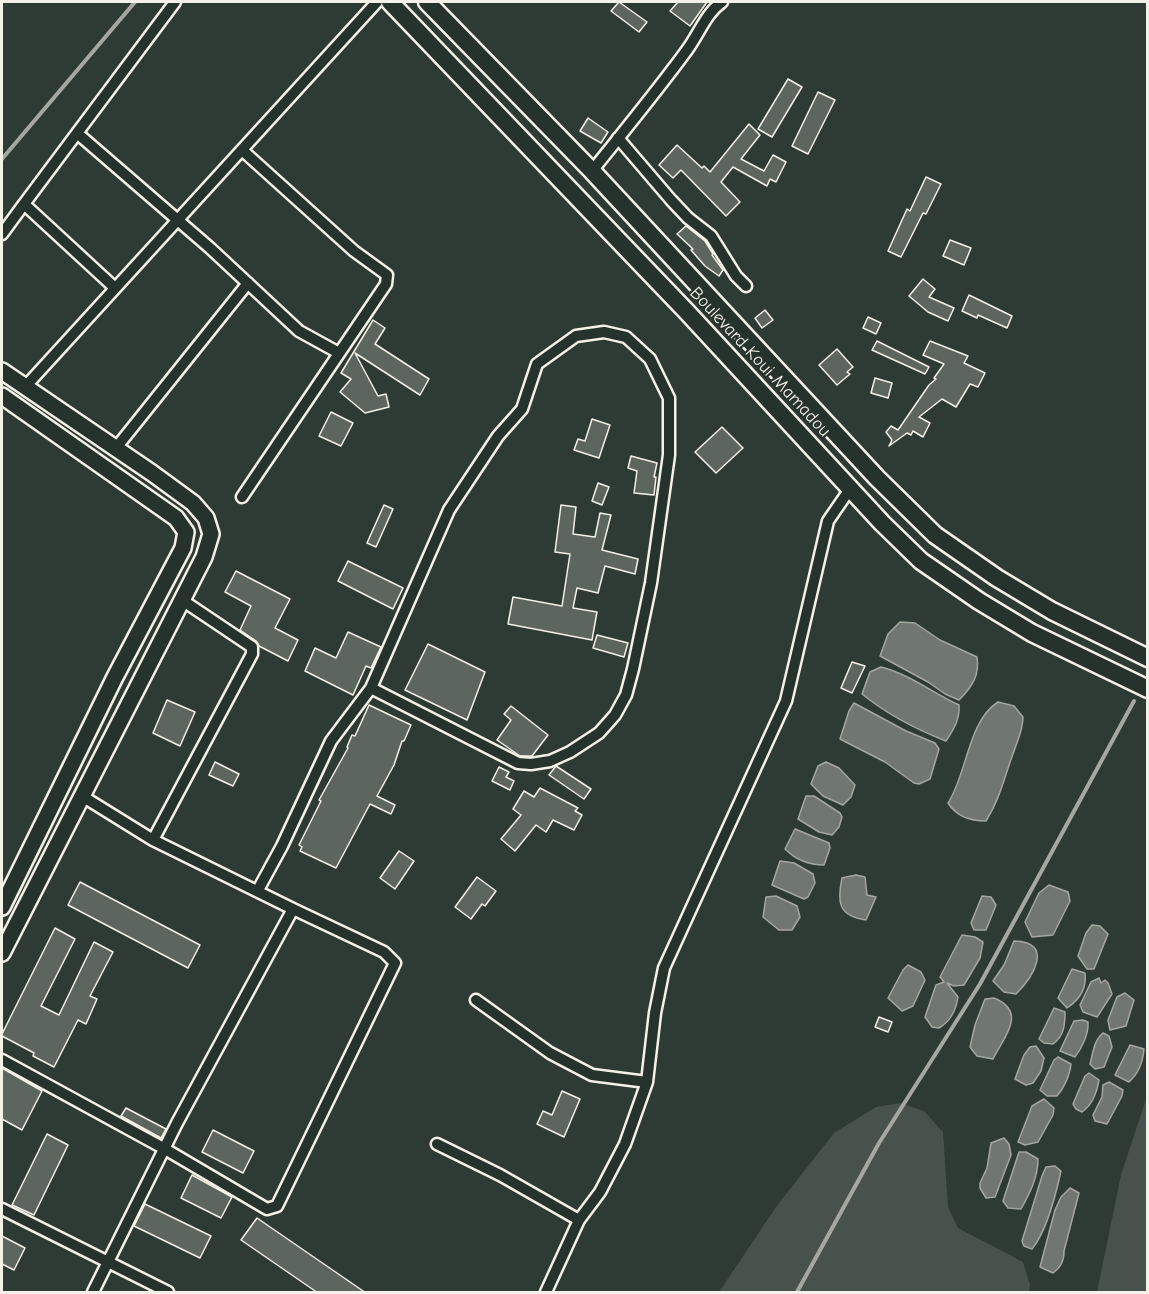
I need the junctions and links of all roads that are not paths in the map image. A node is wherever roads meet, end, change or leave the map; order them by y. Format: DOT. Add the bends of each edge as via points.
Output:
graph roads {
  1 [pos="174,2"];
  2 [pos="377,2"];
  3 [pos="390,2"];
  4 [pos="427,2"];
  5 [pos="722,2"];
  6 [pos="77,133"];
  7 [pos="618,138"];
  8 [pos="242,150"];
  9 [pos="592,171"];
  10 [pos="24,204"];
  11 [pos="178,219"];
  12 [pos="2,234"];
  13 [pos="248,283"];
  14 [pos="746,286"];
  15 [pos="116,288"];
  16 [pos="339,353"];
  17 [pos="2,371"];
  18 [pos="25,387"];
  19 [pos="2,396"];
  20 [pos="116,448"];
  21 [pos="850,489"];
  22 [pos="242,497"];
  23 [pos="186,532"];
  24 [pos="211,534"];
  25 [pos="182,600"];
  26 [pos="1148,658"];
  27 [pos="370,688"];
  28 [pos="1148,689"];
  29 [pos="82,796"];
  30 [pos="153,840"];
  31 [pos="258,890"];
  32 [pos="2,907"];
  33 [pos="292,909"];
  34 [pos="2,953"];
  35 [pos="476,1000"];
  36 [pos="2,1060"];
  37 [pos="646,1082"];
  38 [pos="437,1144"];
  39 [pos="165,1149"];
  40 [pos="2,1209"];
  41 [pos="579,1220"];
  42 [pos="109,1262"];
  43 [pos="93,1293"];
  44 [pos="168,1293"];
  45 [pos="546,1293"];
  1 -- 6 [label="street"];
  2 -- 8 [label="street"];
  3 -- 21 [label="main road, Boulevard Koui Mamadou" via="695,320"];
  4 -- 9 [label="main road, Boulevard Koui Mamadou"];
  5 -- 7 [label="street" via="714,7 693,42"];
  6 -- 10 [label="street"];
  6 -- 11 [label="street"];
  7 -- 9 [label="street"];
  7 -- 14 [label="street" via="688,218 711,236"];
  8 -- 11 [label="street"];
  8 -- 16 [label="street" via="354,251 387,275 386,284"];
  9 -- 26 [label="main road, Boulevard Koui Mamadou" via="877,478 935,535 1052,611"];
  10 -- 12 [label="street"];
  10 -- 15 [label="street"];
  11 -- 13 [label="street"];
  11 -- 15 [label="street"];
  13 -- 16 [label="street" via="299,331"];
  13 -- 20 [label="street"];
  15 -- 18 [label="street"];
  16 -- 22 [label="street"];
  17 -- 18 [label="street"];
  18 -- 20 [label="street"];
  19 -- 23 [label="street" via="176,518"];
  20 -- 24 [label="street" via="193,503 206,518"];
  21 -- 28 [label="main road, Boulevard Koui Mamadou" via="921,561 979,602 1032,633"];
  21 -- 37 [label="street" via="828,521 786,701 664,968"];
  23 -- 24 [label="street"];
  23 -- 32 [label="street" via="183,548"];
  24 -- 25 [label="street"];
  25 -- 29 [label="street"];
  25 -- 30 [label="street" via="252,647 252,654"];
  27 -- 27 [label="street" via="449,510 498,436 522,409 537,364 576,336 604,332 626,337 650,359 669,398 669,455 651,583 631,678 615,715 599,733 570,752 550,761 524,764"];
  27 -- 31 [label="street" via="331,741"];
  29 -- 30 [label="street"];
  29 -- 34 [label="street"];
  30 -- 31 [label="street"];
  31 -- 33 [label="street"];
  33 -- 39 [label="street"];
  33 -- 39 [label="street" via="384,951 395,963 276,1206 267,1209"];
  35 -- 37 [label="street" via="550,1053 592,1075"];
  36 -- 39 [label="street"];
  37 -- 41 [label="street" via="625,1144 600,1192"];
  38 -- 41 [label="street"];
  39 -- 42 [label="street"];
  40 -- 42 [label="street"];
  41 -- 45 [label="street"];
  42 -- 43 [label="street"];
  42 -- 44 [label="street"];
}
